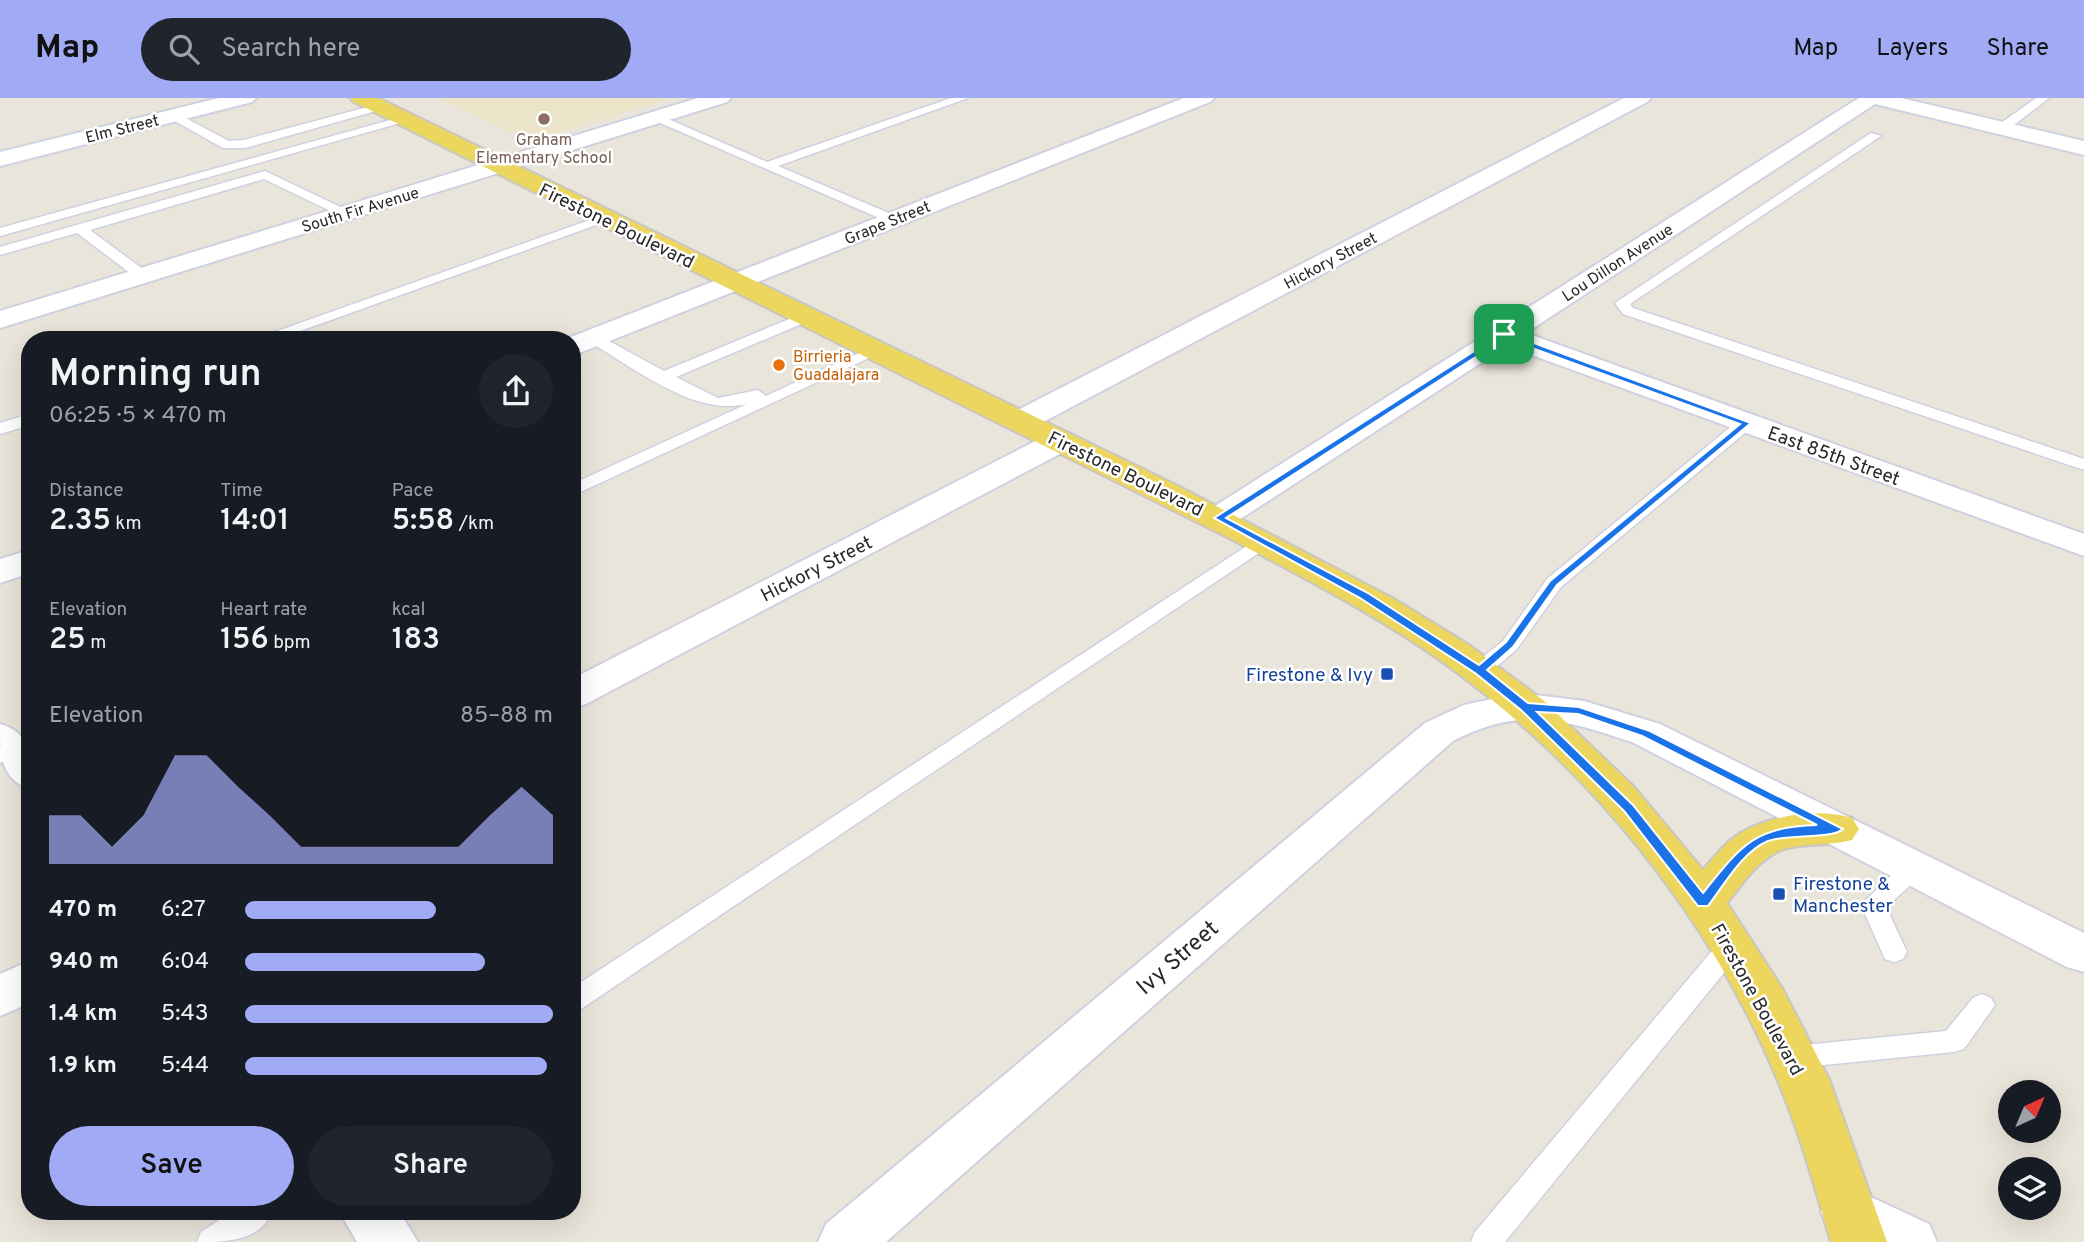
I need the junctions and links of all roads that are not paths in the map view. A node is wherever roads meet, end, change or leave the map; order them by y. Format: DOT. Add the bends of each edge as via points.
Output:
graph roads {
  1 [pos="245,98"];
  2 [pos="720,98"];
  3 [pos="962,98"];
  4 [pos="1203,98"];
  5 [pos="1640,98"];
  6 [pos="1874,98"];
  7 [pos="2043,98"];
  8 [pos="370,103"];
  9 [pos="172,116"];
  10 [pos="656,118"];
  11 [pos="405,120"];
  12 [pos="2001,129"];
  13 [pos="1875,136"];
  14 [pos="2084,148"];
  15 [pos="0,159"];
  16 [pos="498,166"];
  17 [pos="767,166"];
  18 [pos="346,214"];
  19 [pos="606,219"];
  20 [pos="894,219"];
  21 [pos="79,228"];
  22 [pos="0,232"];
  23 [pos="0,251"];
  24 [pos="143,276"];
  25 [pos="734,282"];
  26 [pos="806,317"];
  27 [pos="1,319"];
  28 [pos="285,331"];
  29 [pos="1504,334"];
  30 [pos="583,342"];
  31 [pos="876,351"];
  32 [pos="663,377"];
  33 [pos="820,377"];
  34 [pos="1021,421"];
  35 [pos="21,422"];
  36 [pos="1746,423"];
  37 [pos="0,429"];
  38 [pos="1060,441"];
  39 [pos="2084,465"];
  40 [pos="581,487"];
  41 [pos="1219,518"];
  42 [pos="1262,542"];
  43 [pos="2084,546"];
  44 [pos="21,564"];
  45 [pos="0,572"];
  46 [pos="1479,670"];
  47 [pos="581,690"];
  48 [pos="1525,707"];
  49 [pos="1837,829"];
  50 [pos="1914,868"];
  51 [pos="1703,902"];
  52 [pos="1731,946"];
  53 [pos="1894,952"];
  54 [pos="2084,954"];
  55 [pos="21,985"];
  56 [pos="581,996"];
  57 [pos="0,997"];
  58 [pos="1982,1005"];
  59 [pos="1794,1057"];
  60 [pos="245,1220"];
  61 [pos="373,1220"];
  62 [pos="1854,1227"];
  63 [pos="212,1242"];
  64 [pos="390,1242"];
  65 [pos="846,1242"];
  66 [pos="1486,1242"];
  67 [pos="1909,1242"];
  1 -- 9 [label="street, Elm Street"];
  2 -- 10 [label="street, South Fir Avenue"];
  3 -- 17 [label="lane"];
  4 -- 20 [label="street, Grape Street"];
  5 -- 34 [label="street, Hickory Street"];
  6 -- 12 [label="street"];
  6 -- 29 [label="street, Lou Dillon Avenue"];
  7 -- 12 [label="lane"];
  8 -- 9 [label="lane" via="245,144 227,145"];
  8 -- 11 [label="main road, Firestone Boulevard"];
  9 -- 15 [label="street, Elm Street"];
  10 -- 16 [label="street, South Fir Avenue"];
  10 -- 17 [label="lane"];
  11 -- 16 [label="main road, Firestone Boulevard"];
  11 -- 22 [label="lane"];
  12 -- 14 [label="street"];
  13 -- 39 [label="lane" via="1622,303 1628,311"];
  16 -- 18 [label="street, South Fir Avenue"];
  16 -- 19 [label="main road, Firestone Boulevard"];
  17 -- 20 [label="lane"];
  18 -- 21 [label="lane" via="265,175"];
  18 -- 24 [label="street, South Fir Avenue"];
  19 -- 25 [label="main road, Firestone Boulevard"];
  19 -- 28 [label="lane"];
  20 -- 25 [label="street, Grape Street"];
  21 -- 23 [label="lane"];
  21 -- 24 [label="lane"];
  24 -- 27 [label="street, South Fir Avenue"];
  25 -- 26 [label="main road, Firestone Boulevard"];
  25 -- 30 [label="street, Grape Street"];
  26 -- 31 [label="main road, Firestone Boulevard"];
  26 -- 32 [label="lane"];
  29 -- 36 [label="street, East 85th Street"];
  29 -- 41 [label="street, Lou Dillon Avenue"];
  30 -- 32 [label="lane"];
  31 -- 33 [label="lane"];
  31 -- 34 [label="main road, Firestone Boulevard"];
  32 -- 33 [label="lane" via="713,404 743,401 794,379"];
  33 -- 40 [label="lane"];
  34 -- 38 [label="main road, Firestone Boulevard"];
  35 -- 37 [label="lane"];
  36 -- 43 [label="street, East 85th Street"];
  36 -- 46 [label="lane" via="1554,583 1510,645"];
  38 -- 41 [label="main road, Firestone Boulevard"];
  38 -- 47 [label="street, Hickory Street"];
  41 -- 42 [label="main road, Firestone Boulevard"];
  42 -- 46 [label="main road, Firestone Boulevard" via="1364,596"];
  42 -- 56 [label="lane"];
  44 -- 45 [label="street"];
  46 -- 48 [label="main road, Firestone Boulevard"];
  48 -- 49 [label="street, Ivy Street" via="1579,711 1646,733"];
  48 -- 51 [label="main road, Firestone Boulevard" via="1629,808"];
  48 -- 65 [label="street, Ivy Street" via="1479,713 1439,732"];
  49 -- 50 [label="street, Ivy Street"];
  49 -- 51 [label="main road" via="1763,838 1742,853"];
  50 -- 53 [label="lane" via="1873,905"];
  50 -- 54 [label="street, Ivy Street"];
  51 -- 52 [label="main road, Firestone Boulevard"];
  52 -- 59 [label="main road, Firestone Boulevard"];
  52 -- 66 [label="lane"];
  55 -- 57 [label="street"];
  58 -- 59 [label="lane" via="1954,1041"];
  59 -- 62 [label="main road, Firestone Boulevard"];
  60 -- 63 [label="lane"];
  61 -- 64 [label="street"];
  62 -- 67 [label="street"];
}
